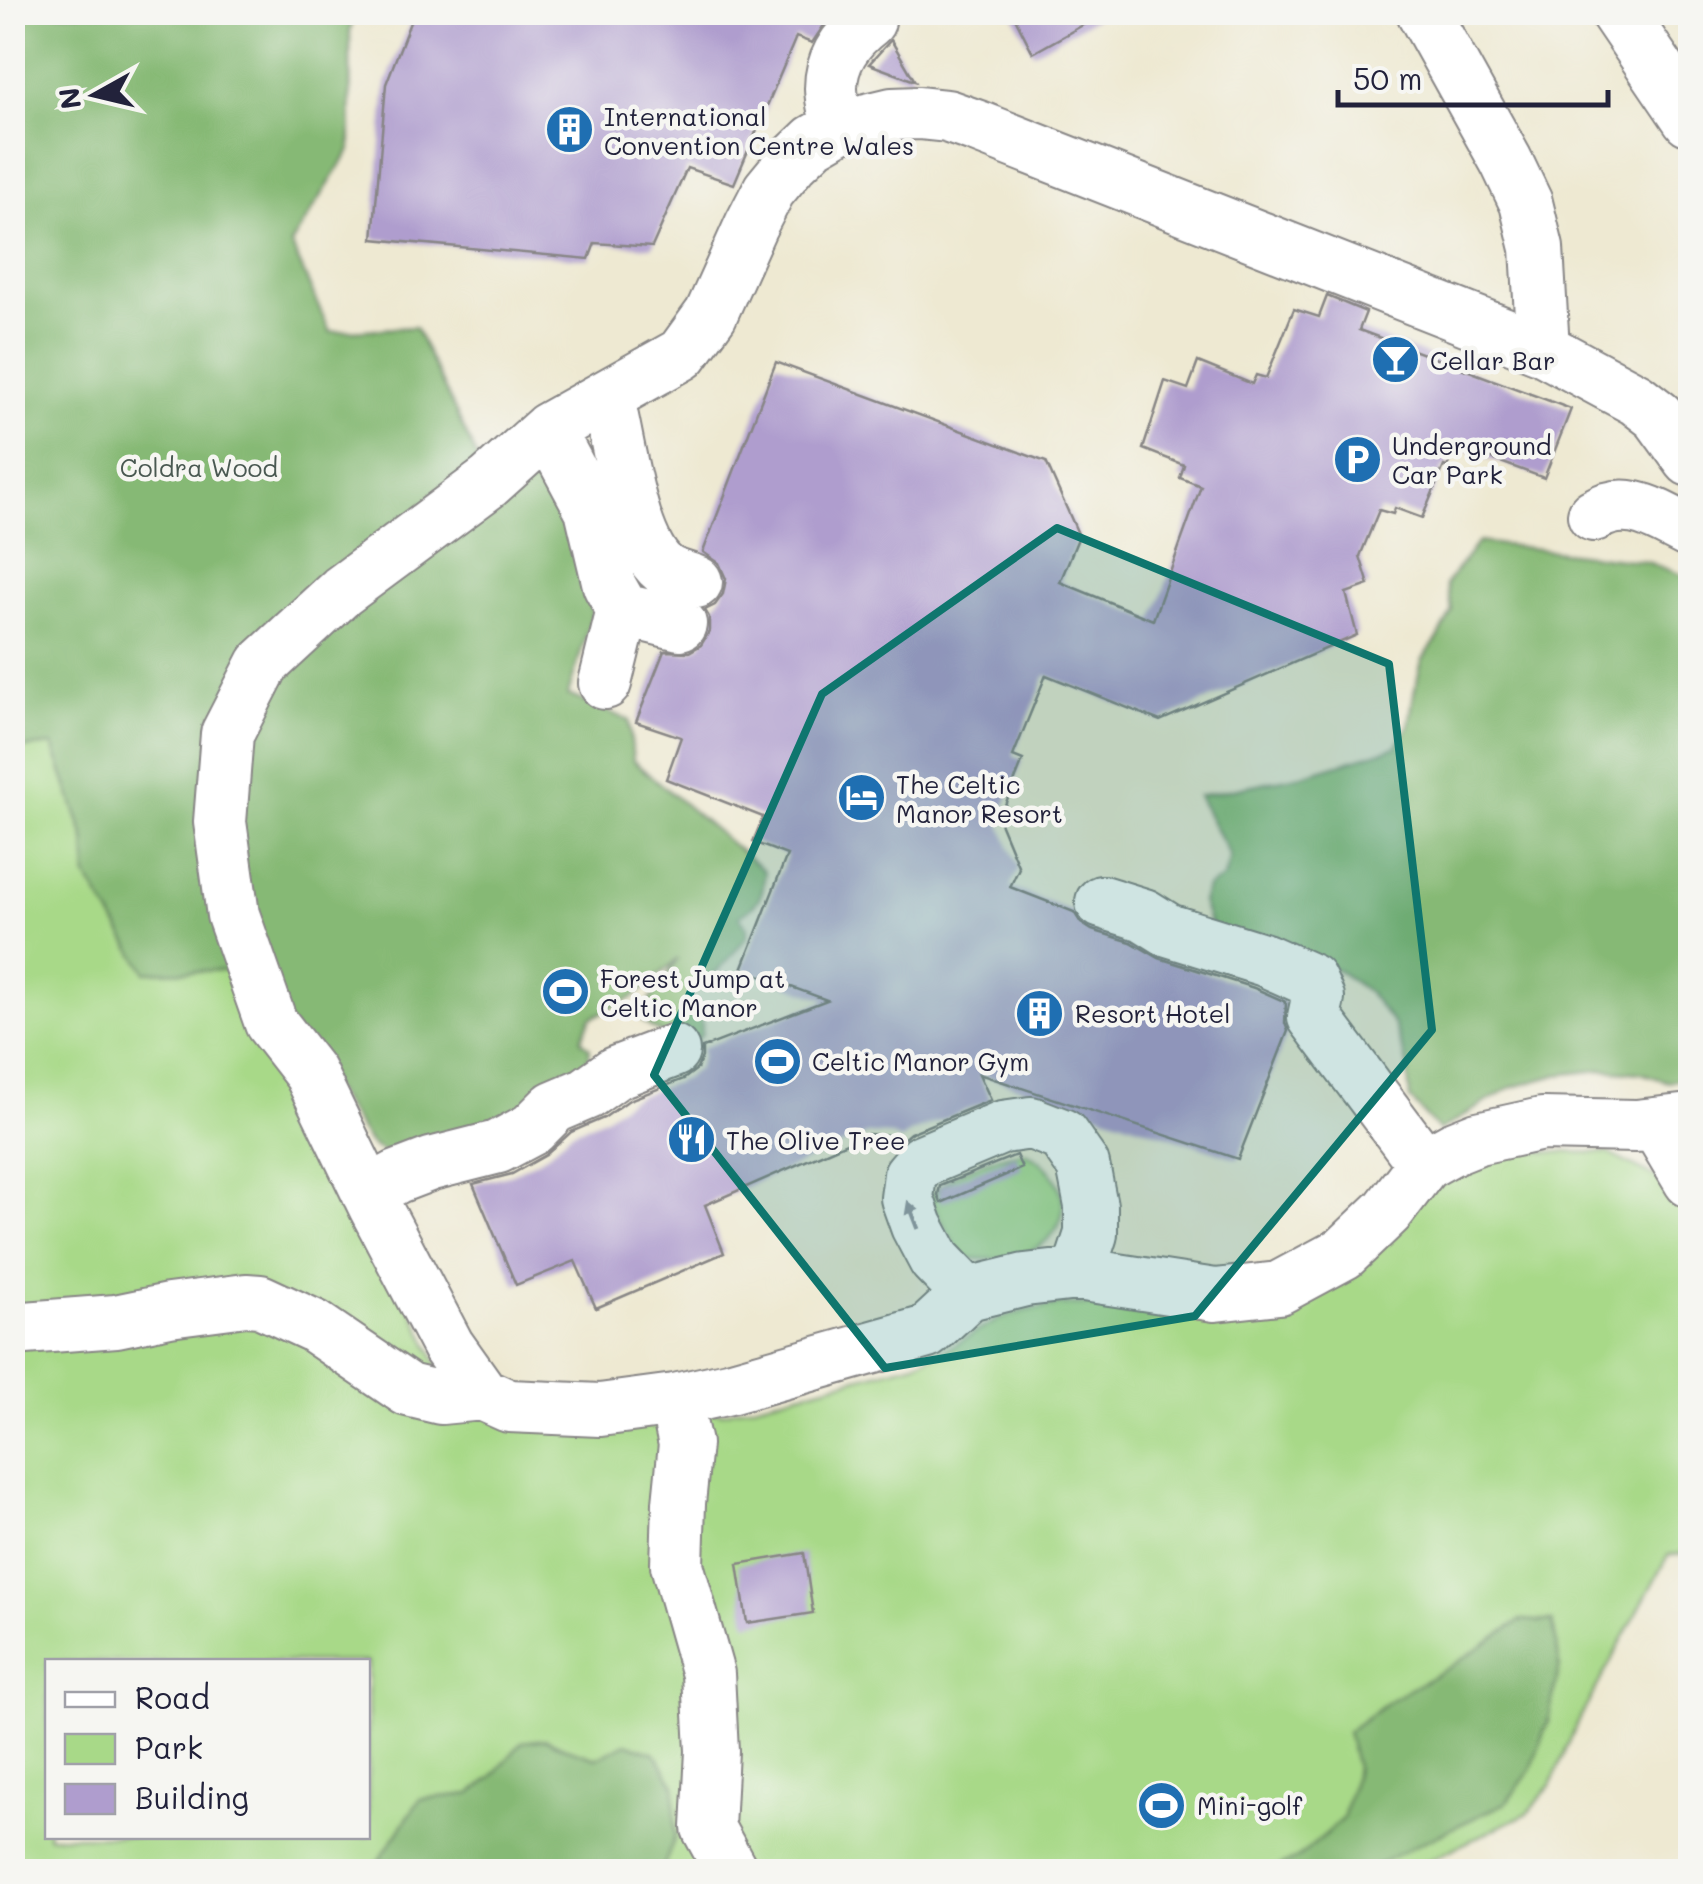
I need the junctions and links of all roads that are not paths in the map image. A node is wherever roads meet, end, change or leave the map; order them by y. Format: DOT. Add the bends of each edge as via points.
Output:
graph roads {
  1 [pos="1423,12"];
  2 [pos="1618,12"];
  3 [pos="869,21"];
  4 [pos="1690,118"];
  5 [pos="838,128"];
  6 [pos="1543,349"];
  7 [pos="607,396"];
  8 [pos="548,429"];
  9 [pos="1690,460"];
  10 [pos="1690,532"];
  11 [pos="1690,545"];
  12 [pos="624,610"];
  13 [pos="605,684"];
  14 [pos="1102,902"];
  15 [pos="673,1052"];
  16 [pos="1673,1122"];
  17 [pos="1424,1164"];
  18 [pos="1690,1181"];
  19 [pos="368,1193"];
  20 [pos="1078,1274"];
  21 [pos="968,1294"];
  22 [pos="12,1329"];
  23 [pos="482,1394"];
  24 [pos="675,1400"];
  25 [pos="732,1872"];
  1 -- 6 [label="lane" via="1526,204 1537,248"];
  2 -- 4 [label="highway"];
  3 -- 5 [label="lane" via="851,35 836,62 831,88"];
  5 -- 6 [label="lane" via="892,114 947,116"];
  5 -- 7 [label="lane" via="792,162 770,190 711,314 682,354"];
  6 -- 9 [label="lane" via="1636,399 1658,416"];
  7 -- 8 [label="lane"];
  7 -- 12 [label="lane" via="643,544 688,603"];
  8 -- 12 [label="lane" via="591,509 609,585"];
  8 -- 19 [label="lane" via="489,482 342,591 262,664 227,734 220,822 234,915 271,1023 310,1073"];
  10 -- 11 [label="lane" via="1630,506 1608,506 1594,515"];
  12 -- 13 [label="lane"];
  14 -- 17 [label="lane" via="1310,980 1318,998 1314,1017"];
  15 -- 19 [label="lane" via="610,1065 587,1093 554,1107 532,1129 498,1147 397,1176"];
  16 -- 17 [label="lane" via="1511,1130"];
  16 -- 18 [label="lane"];
  17 -- 20 [label="lane" via="1344,1253 1279,1288 1215,1294"];
  19 -- 23 [label="lane" via="448,1346"];
  20 -- 21 [label="lane"];
  21 -- 20 [label="lane, one-way" via="935,1260 917,1226 907,1198 910,1174 922,1162 1003,1127 1031,1123 1062,1136 1083,1165 1090,1234"];
  21 -- 24 [label="lane" via="927,1332"];
  22 -- 23 [label="lane" via="260,1301 314,1326 408,1390 440,1398"];
  23 -- 24 [label="lane" via="508,1406 600,1410"];
  24 -- 25 [label="lane" via="685,1444 677,1566 708,1674 708,1828"];
}
